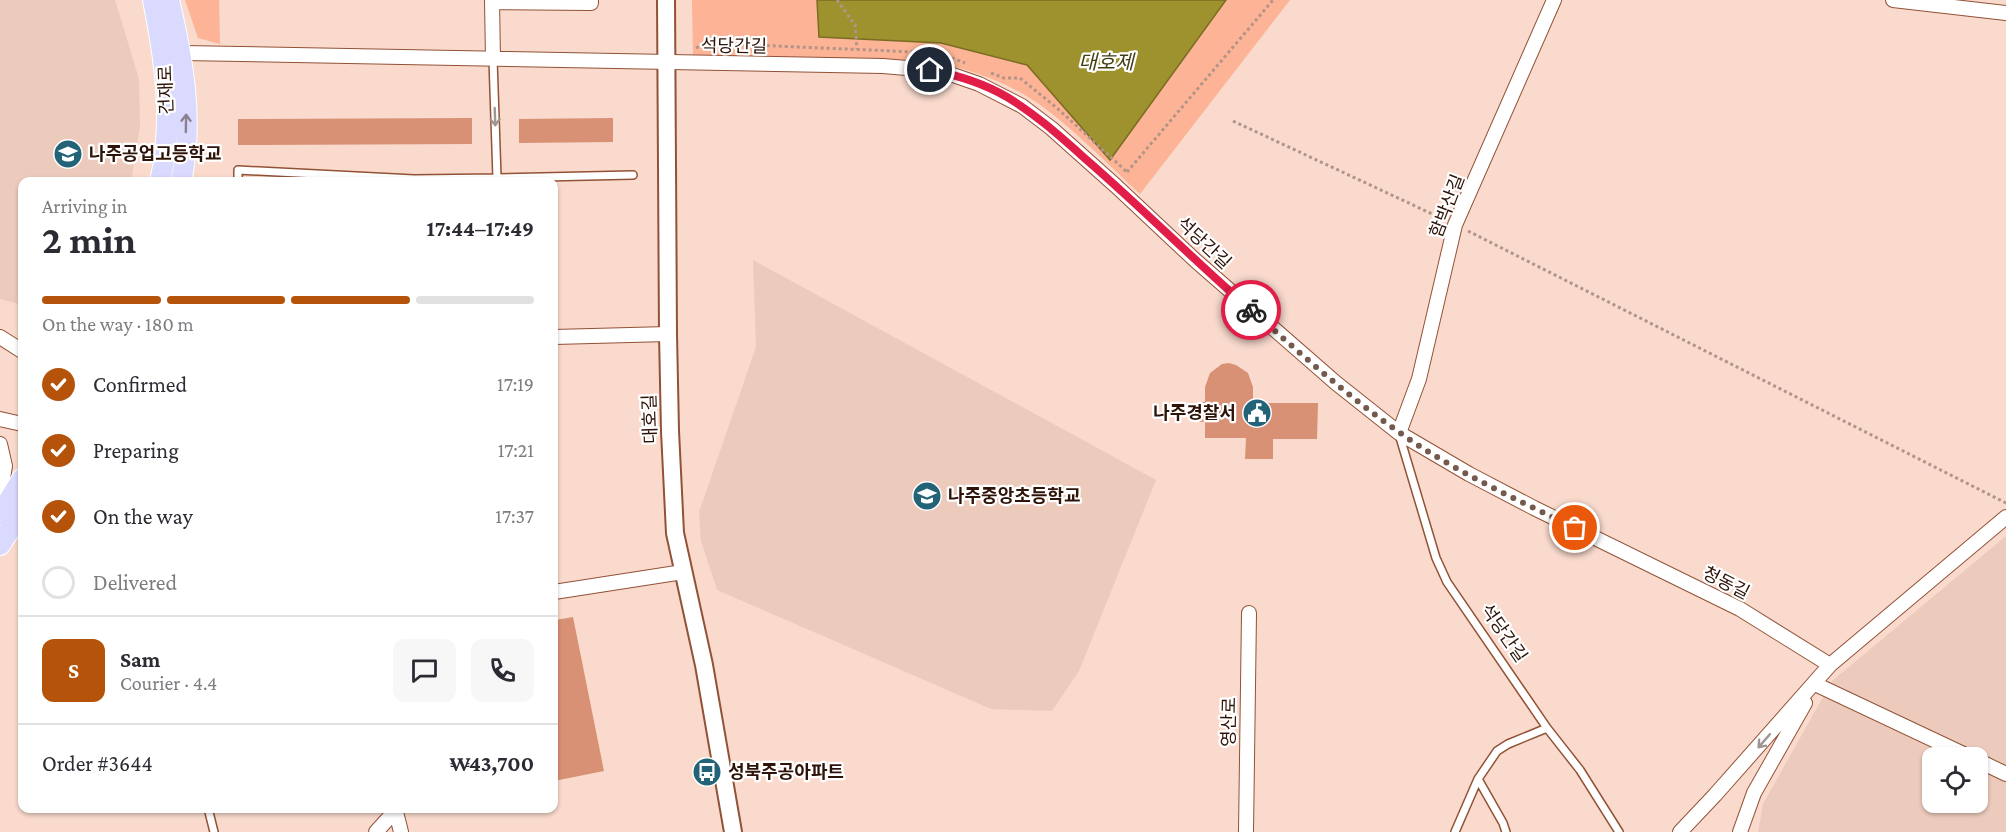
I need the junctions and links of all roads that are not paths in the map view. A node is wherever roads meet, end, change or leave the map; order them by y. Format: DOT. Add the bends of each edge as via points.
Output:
graph roads {
  1 [pos="153,0"];
  2 [pos="169,0"];
  3 [pos="591,0"];
  4 [pos="666,0"];
  5 [pos="1554,0"];
  6 [pos="1893,0"];
  7 [pos="492,1"];
  8 [pos="1982,5"];
  9 [pos="2006,13"];
  10 [pos="182,53"];
  11 [pos="493,59"];
  12 [pos="666,63"];
  13 [pos="633,175"];
  14 [pos="161,177"];
  15 [pos="184,177"];
  16 [pos="238,177"];
  17 [pos="361,177"];
  18 [pos="497,177"];
  19 [pos="542,177"];
  20 [pos="668,334"];
  21 [pos="0,337"];
  22 [pos="558,337"];
  23 [pos="18,348"];
  24 [pos="0,420"];
  25 [pos="18,423"];
  26 [pos="1399,433"];
  27 [pos="0,444"];
  28 [pos="18,486"];
  29 [pos="0,497"];
  30 [pos="0,515"];
  31 [pos="18,517"];
  32 [pos="2006,517"];
  33 [pos="0,545"];
  34 [pos="683,572"];
  35 [pos="558,591"];
  36 [pos="1249,613"];
  37 [pos="1830,665"];
  38 [pos="1815,684"];
  39 [pos="1547,728"];
  40 [pos="1949,747"];
  41 [pos="1988,765"];
  42 [pos="2006,774"];
  43 [pos="1478,779"];
  44 [pos="209,813"];
  45 [pos="393,813"];
  46 [pos="397,813"];
  47 [pos="214,832"];
  48 [pos="376,832"];
  49 [pos="401,832"];
  50 [pos="733,832"];
  51 [pos="1246,832"];
  52 [pos="1455,832"];
  53 [pos="1506,832"];
  54 [pos="1619,832"];
  55 [pos="1680,832"];
  56 [pos="1740,832"];
  1 -- 14 [label="main road, 건재로" via="164,53 168,106"];
  2 -- 10 [label="main road, 건재로"];
  3 -- 7 [label="street"];
  4 -- 12 [label="street, 대호길"];
  5 -- 26 [label="street, 함박산길" via="1455,225 1419,379"];
  6 -- 8 [label="street"];
  7 -- 11 [label="street"];
  8 -- 9 [label="street"];
  10 -- 11 [label="street, 석당간길"];
  15 -- 10 [label="main road, 건재로, one-way" via="187,119"];
  11 -- 12 [label="street, 석당간길"];
  11 -- 18 [label="lane, one-way"];
  12 -- 20 [label="street, 대호길"];
  12 -- 26 [label="street, 석당간길" via="883,66 953,75 979,84 1022,106 1051,128 1196,261"];
  13 -- 19 [label="lane"];
  16 -- 17 [label="lane" via="238,170"];
  20 -- 22 [label="street"];
  20 -- 34 [label="street, 대호길" via="675,533"];
  21 -- 23 [label="street"];
  24 -- 25 [label="street"];
  26 -- 37 [label="street, 청동길" via="1534,508 1740,609"];
  26 -- 39 [label="lane, 석당간길" via="1436,558 1447,582"];
  27 -- 29 [label="street" via="5,466"];
  28 -- 30 [label="main road"];
  31 -- 33 [label="main road"];
  32 -- 37 [label="street"];
  34 -- 35 [label="street"];
  34 -- 50 [label="street, 대호길" via="704,665"];
  36 -- 51 [label="street, 영산로"];
  37 -- 38 [label="street"];
  37 -- 55 [label="street, one-way"];
  38 -- 40 [label="street"];
  38 -- 56 [label="street" via="1754,793"];
  39 -- 43 [label="lane" via="1497,751"];
  39 -- 54 [label="lane, 석당간길" via="1580,770"];
  41 -- 42 [label="street"];
  43 -- 52 [label="lane"];
  43 -- 53 [label="lane"];
  44 -- 47 [label="lane"];
  45 -- 48 [label="street"];
  46 -- 49 [label="street"];
}
